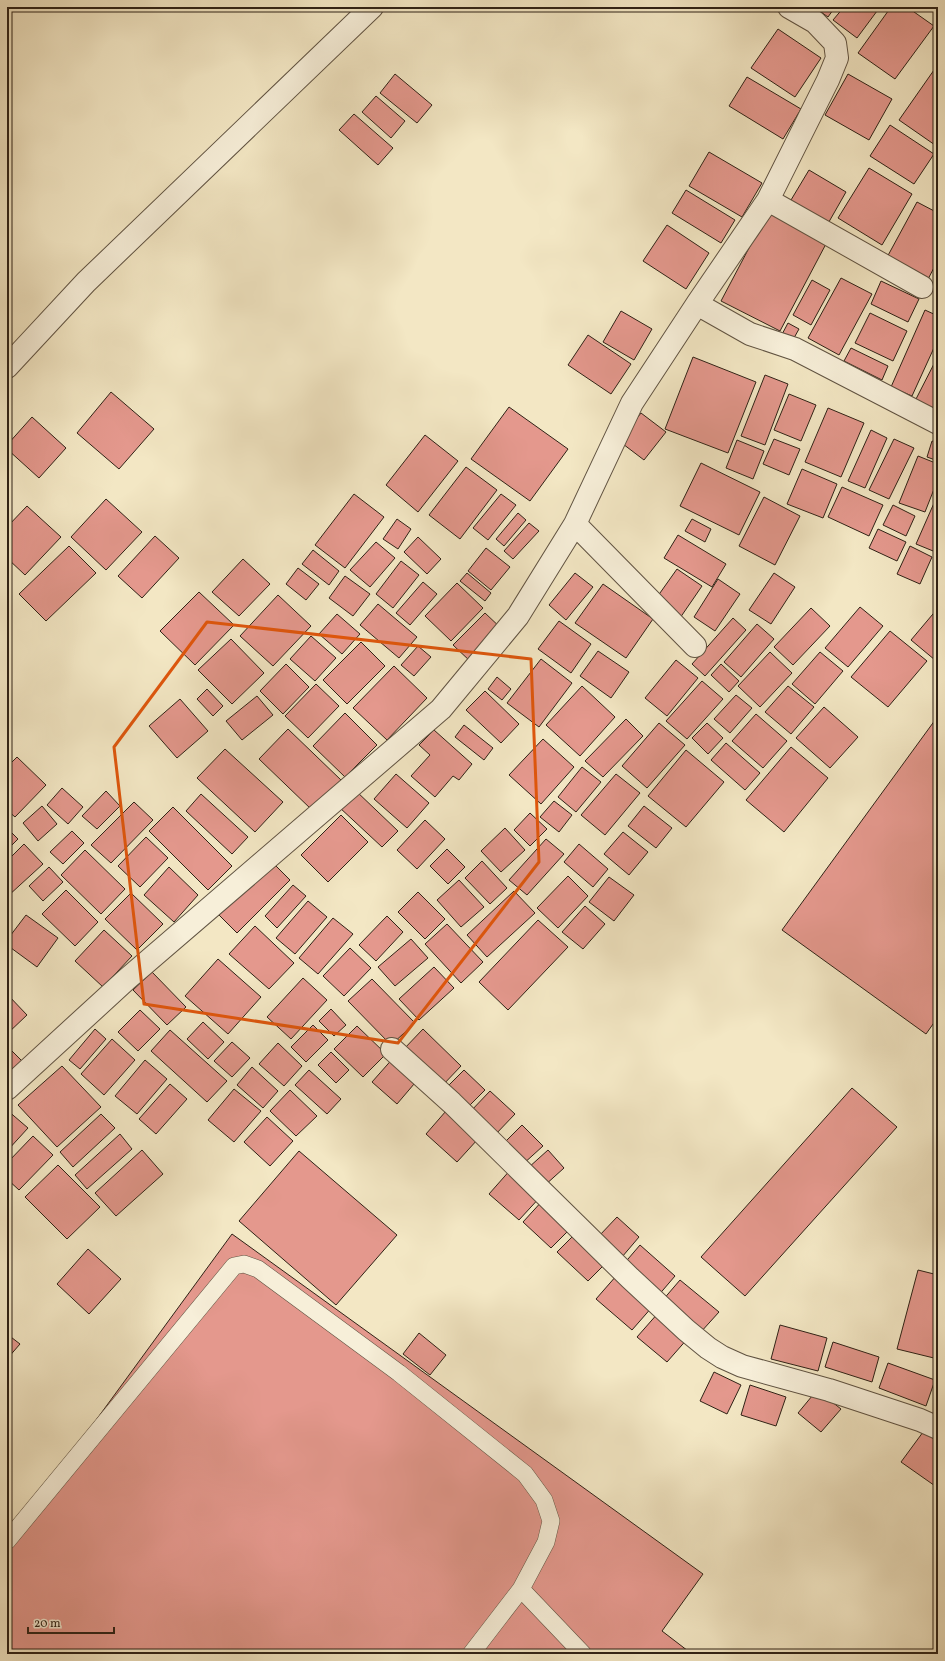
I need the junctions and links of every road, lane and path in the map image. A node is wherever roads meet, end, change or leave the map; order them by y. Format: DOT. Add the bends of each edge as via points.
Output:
graph roads {
  1 [pos="372,7"];
  2 [pos="789,7"];
  3 [pos="768,200"];
  4 [pos="922,287"];
  5 [pos="697,304"];
  6 [pos="7,367"];
  7 [pos="938,423"];
  8 [pos="575,524"];
  9 [pos="695,646"];
  10 [pos="392,1049"];
  11 [pos="7,1090"];
  12 [pos="938,1428"];
  13 [pos="7,1541"];
  14 [pos="521,1589"];
  15 [pos="471,1654"];
  16 [pos="583,1654"];
  1 -- 6 [label="street" via="86,282"];
  2 -- 3 [label="street" via="815,22 835,43 837,58"];
  3 -- 4 [label="street"];
  3 -- 5 [label="street"];
  5 -- 7 [label="street" via="750,334 794,349"];
  5 -- 8 [label="street" via="632,403"];
  8 -- 9 [label="street"];
  8 -- 11 [label="street" via="518,616 441,709 127,979"];
  10 -- 12 [label="street" via="452,1103 630,1278 708,1348 742,1366 829,1390"];
  13 -- 14 [label="lane" via="234,1266 244,1264 258,1269 399,1373 525,1474 544,1500 551,1521 546,1542"];
  14 -- 15 [label="lane"];
  14 -- 16 [label="lane"];
}
